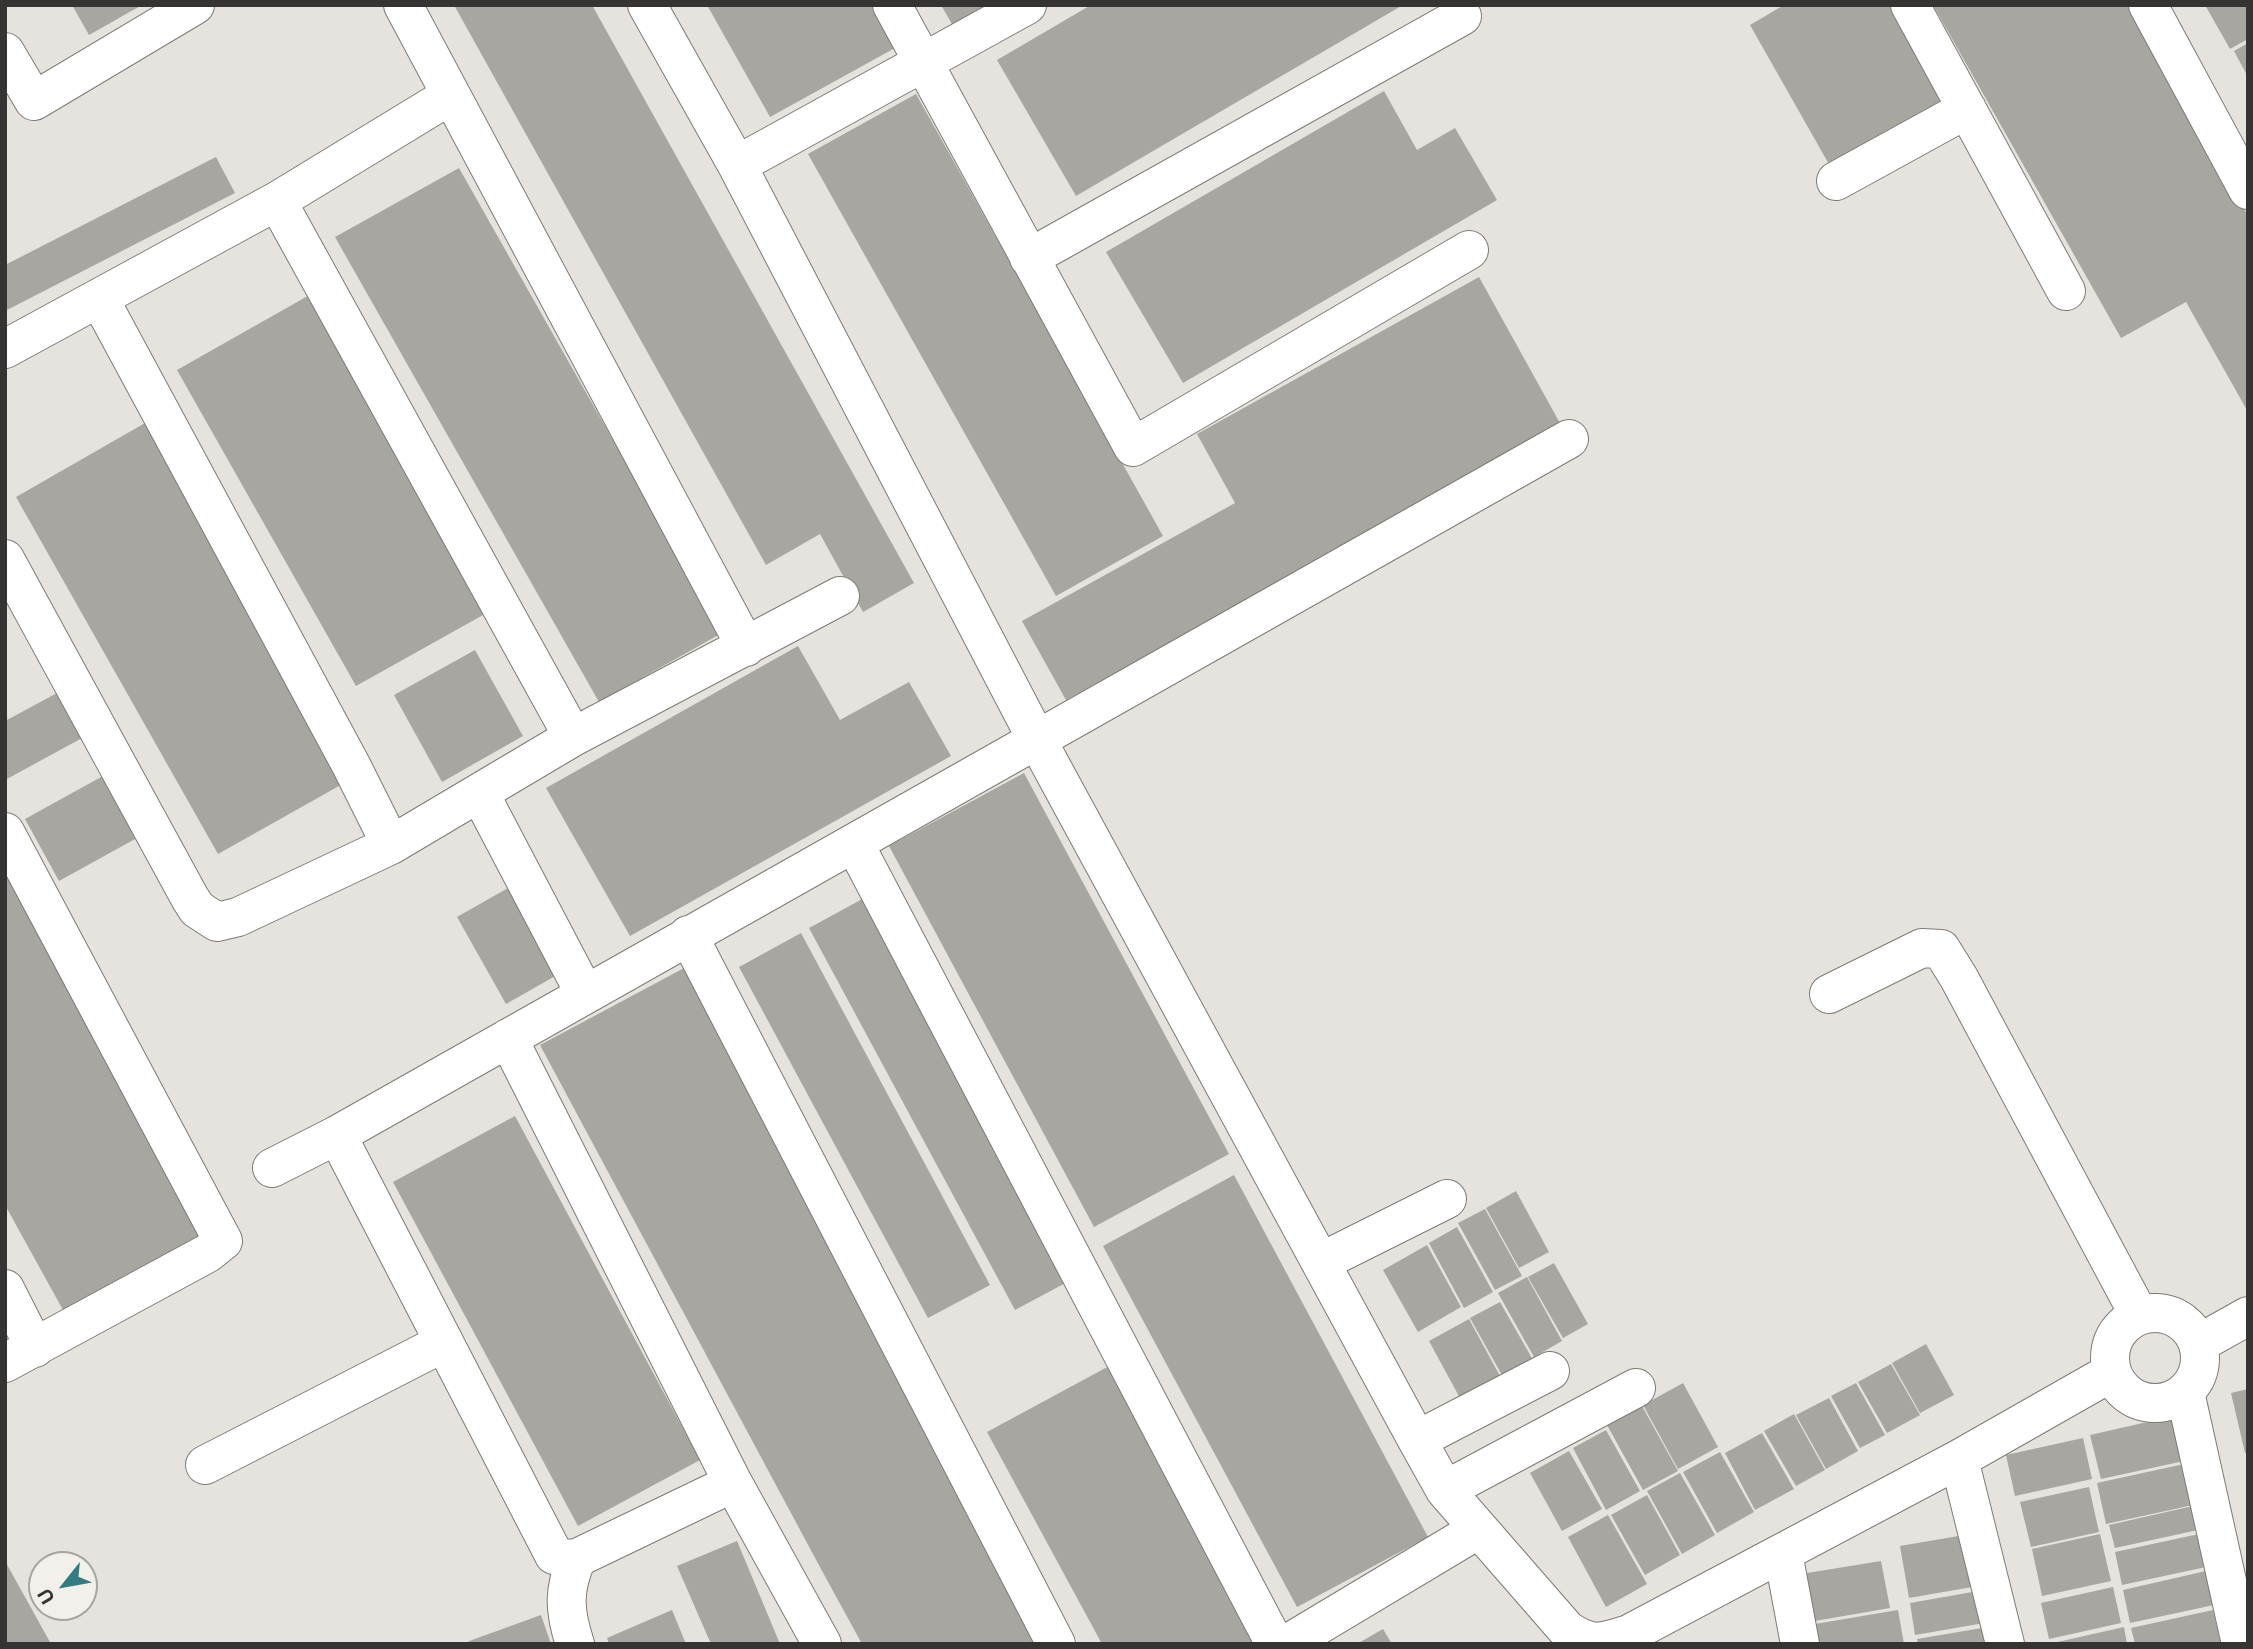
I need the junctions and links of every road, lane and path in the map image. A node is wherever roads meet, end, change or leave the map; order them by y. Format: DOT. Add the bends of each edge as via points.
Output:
graph roads {
  1 [pos="195,5"];
  2 [pos="403,5"];
  3 [pos="647,5"];
  4 [pos="892,5"];
  5 [pos="1027,5"];
  6 [pos="1910,5"];
  7 [pos="2148,5"];
  8 [pos="1462,16"];
  9 [pos="5,52"];
  10 [pos="923,63"];
  11 [pos="451,95"];
  12 [pos="1967,109"];
  13 [pos="2236,143"];
  14 [pos="737,165"];
  15 [pos="1836,181"];
  16 [pos="2248,190"];
  17 [pos="277,201"];
  18 [pos="1469,250"];
  19 [pos="1028,258"];
  20 [pos="2066,291"];
  21 [pos="99,298"];
  22 [pos="5,349"];
  23 [pos="1569,439"];
  24 [pos="5,559"];
  25 [pos="840,596"];
  26 [pos="746,647"];
  27 [pos="573,737"];
  28 [pos="1037,740"];
  29 [pos="480,794"];
  30 [pos="5,832"];
  31 [pos="854,843"];
  32 [pos="391,845"];
  33 [pos="688,934"];
  34 [pos="585,994"];
  35 [pos="1829,995"];
  36 [pos="509,1038"];
  37 [pos="337,1135"];
  38 [pos="272,1168"];
  39 [pos="1447,1199"];
  40 [pos="1321,1262"];
  41 [pos="5,1289"];
  42 [pos="2139,1315"];
  43 [pos="2248,1316"];
  44 [pos="443,1343"];
  45 [pos="2198,1344"];
  46 [pos="20,1355"];
  47 [pos="1550,1371"];
  48 [pos="2112,1372"];
  49 [pos="1636,1388"];
  50 [pos="2185,1392"];
  51 [pos="1417,1440"];
  52 [pos="1959,1459"];
  53 [pos="205,1465"];
  54 [pos="733,1483"];
  55 [pos="1445,1490"];
  56 [pos="1479,1529"];
  57 [pos="1783,1553"];
  58 [pos="577,1558"];
  59 [pos="1601,1643"];
  60 [pos="575,1644"];
  61 [pos="821,1644"];
  62 [pos="1056,1644"];
  63 [pos="1275,1644"];
  64 [pos="1287,1644"];
  65 [pos="1800,1644"];
  66 [pos="2005,1644"];
  67 [pos="2241,1644"];
  1 -- 9 [label="street" via="34,101"];
  2 -- 11 [label="street"];
  3 -- 14 [label="street"];
  4 -- 10 [label="street"];
  5 -- 10 [label="street"];
  6 -- 12 [label="street"];
  7 -- 13 [label="street"];
  8 -- 19 [label="street"];
  10 -- 14 [label="street"];
  10 -- 19 [label="street"];
  11 -- 17 [label="street"];
  11 -- 26 [label="street"];
  12 -- 15 [label="street"];
  12 -- 20 [label="street"];
  13 -- 16 [label="street"];
  14 -- 28 [label="street"];
  17 -- 21 [label="street"];
  17 -- 27 [label="street"];
  18 -- 19 [label="street" via="1133,447"];
  21 -- 22 [label="street"];
  21 -- 32 [label="street"];
  23 -- 28 [label="street"];
  24 -- 32 [label="street" via="190,898 205,917 217,922 238,917"];
  25 -- 26 [label="street"];
  26 -- 27 [label="street"];
  27 -- 29 [label="street"];
  28 -- 31 [label="street"];
  28 -- 40 [label="street"];
  29 -- 32 [label="street"];
  29 -- 34 [label="street"];
  30 -- 46 [label="street" via="223,1241 208,1254"];
  31 -- 33 [label="street"];
  31 -- 63 [label="street"];
  33 -- 34 [label="street"];
  33 -- 62 [label="street"];
  34 -- 36 [label="street"];
  35 -- 42 [label="street" via="1922,948 1941,949"];
  36 -- 37 [label="street"];
  36 -- 54 [label="street"];
  37 -- 38 [label="street"];
  37 -- 44 [label="street"];
  39 -- 40 [label="street"];
  40 -- 51 [label="street"];
  41 -- 46 [label="street"];
  42 -- 45 [label="street" via="2175,1317 2189,1328"];
  42 -- 48 [label="street" via="2114,1338"];
  43 -- 45 [label="street"];
  44 -- 53 [label="street"];
  44 -- 58 [label="street" via="547,1546 554,1555"];
  45 -- 50 [label="street" via="2197,1376"];
  47 -- 51 [label="street"];
  48 -- 50 [label="street" via="2126,1394 2138,1400 2163,1403"];
  48 -- 52 [label="street"];
  49 -- 55 [label="street"];
  50 -- 67 [label="street"];
  51 -- 55 [label="street"];
  52 -- 57 [label="street"];
  52 -- 66 [label="street"];
  54 -- 58 [label="street"];
  54 -- 61 [label="street"];
  55 -- 56 [label="street"];
  56 -- 59 [label="street" via="1567,1630 1583,1640"];
  56 -- 64 [label="street"];
  57 -- 59 [label="street"];
  57 -- 65 [label="street"];
  58 -- 60 [label="street" via="566,1585"];
}
